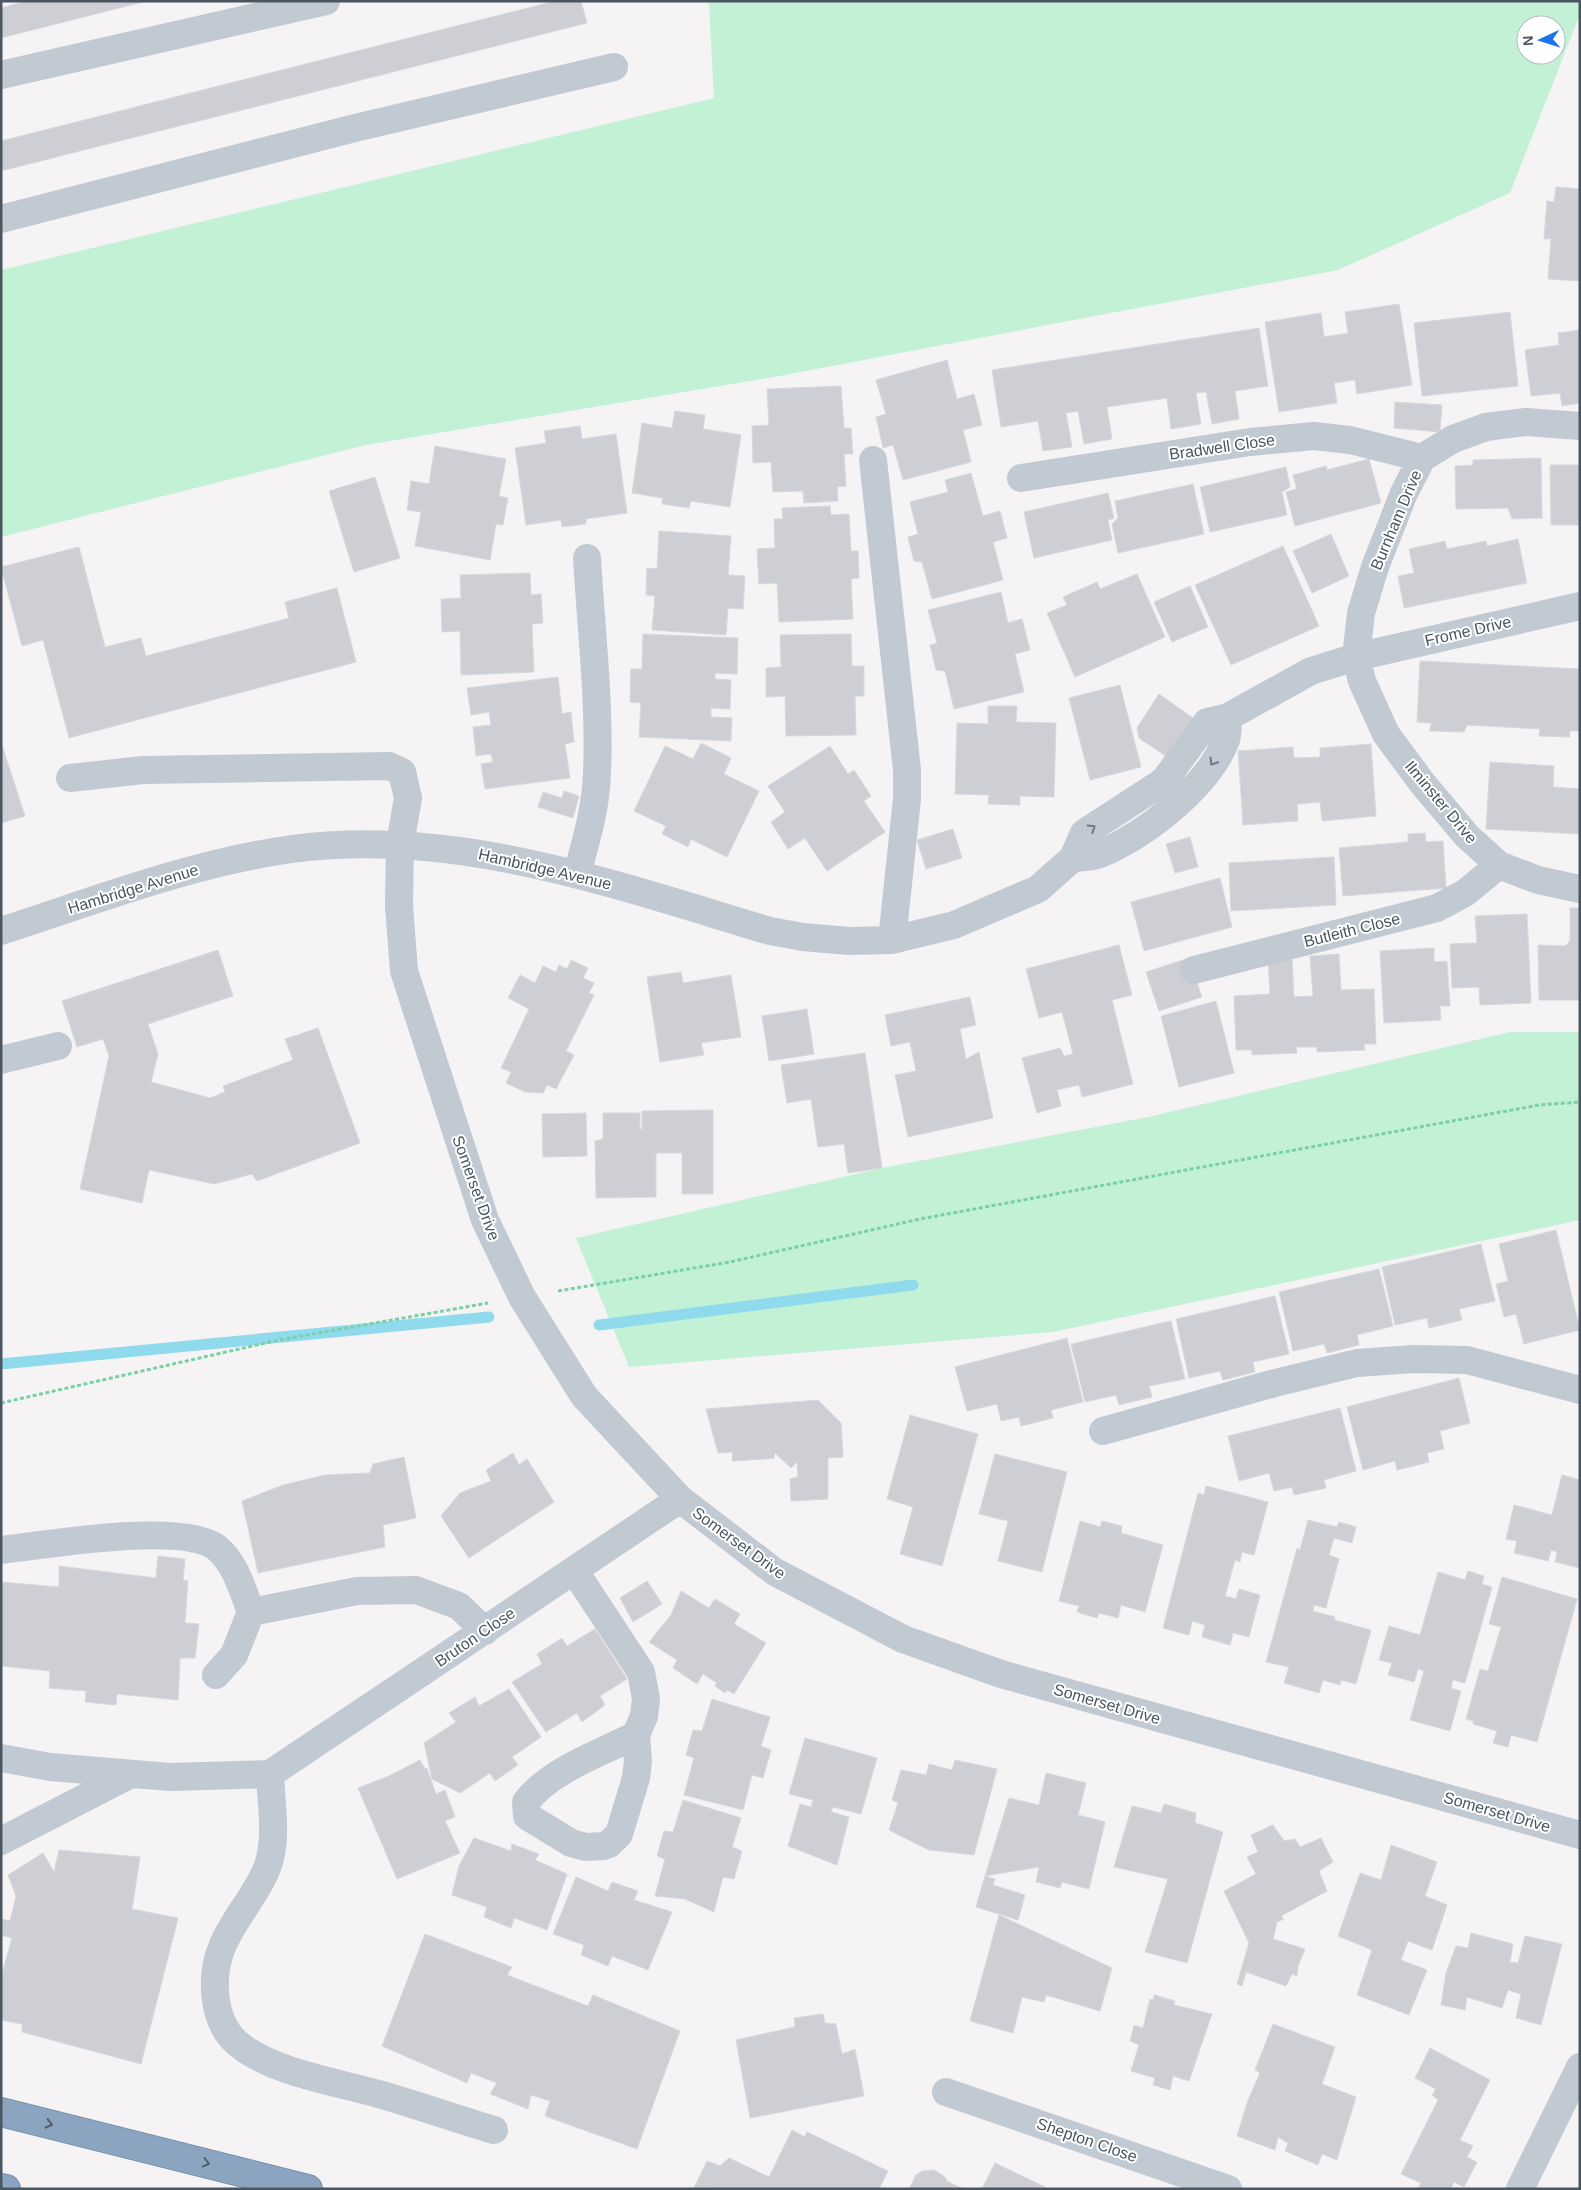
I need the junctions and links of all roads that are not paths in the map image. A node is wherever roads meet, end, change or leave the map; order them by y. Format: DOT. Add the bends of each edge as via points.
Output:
graph roads {
  1 [pos="326,1"];
  2 [pos="235,12"];
  3 [pos="614,67"];
  4 [pos="1,76"];
  5 [pos="1,219"];
  6 [pos="1580,426"];
  7 [pos="1422,458"];
  8 [pos="873,460"];
  9 [pos="1021,478"];
  10 [pos="586,558"];
  11 [pos="1580,606"];
  12 [pos="1356,657"];
  13 [pos="70,778"];
  14 [pos="400,844"];
  15 [pos="1499,865"];
  16 [pos="577,874"];
  17 [pos="1580,889"];
  18 [pos="1,931"];
  19 [pos="892,940"];
  20 [pos="1194,970"];
  21 [pos="58,1046"];
  22 [pos="1,1060"];
  23 [pos="1580,1390"];
  24 [pos="1103,1431"];
  25 [pos="680,1499"];
  26 [pos="1,1550"];
  27 [pos="574,1570"];
  28 [pos="250,1612"];
  29 [pos="485,1631"];
  30 [pos="216,1676"];
  31 [pos="636,1736"];
  32 [pos="14,1760"];
  33 [pos="1,1774"];
  34 [pos="131,1774"];
  35 [pos="270,1774"];
  36 [pos="1580,1835"];
  37 [pos="1,1841"];
  38 [pos="1580,2067"];
  39 [pos="946,2092"];
  40 [pos="1,2112"];
  41 [pos="494,2130"];
  42 [pos="1,2188"];
  43 [pos="6,2189"];
  44 [pos="308,2189"];
  45 [pos="1228,2189"];
  46 [pos="1520,2189"];
  1 -- 2 [label="street"];
  2 -- 4 [label="street"];
  3 -- 5 [label="street" via="355,128"];
  6 -- 7 [label="street, Burnham Drive" via="1526,422 1486,427 1453,438"];
  7 -- 9 [label="street, Bradwell Close" via="1350,440 1314,436 1250,442"];
  7 -- 12 [label="street, Burnham Drive" via="1404,493 1375,567 1361,613"];
  8 -- 19 [label="street" via="907,770 907,799"];
  10 -- 16 [label="street" via="597,774 590,827"];
  11 -- 12 [label="street, Frome Drive"];
  12 -- 15 [label="street, Ilminster Drive" via="1362,681 1386,734 1467,836"];
  12 -- 19 [label="street, Hambridge Avenue" via="1311,671 1228,717 1226,739 1212,765 1182,802 1136,835 1098,855 1073,858 1038,889 954,925"];
  13 -- 14 [label="street, Somerset Drive" via="143,770 394,767 403,775 408,798"];
  14 -- 16 [label="street, Hambridge Avenue" via="478,853"];
  14 -- 18 [label="street, Hambridge Avenue" via="293,849 240,858"];
  14 -- 25 [label="street, Somerset Drive" via="399,906 404,971 484,1220 522,1297 584,1396"];
  15 -- 17 [label="street, Ilminster Drive" via="1538,880"];
  15 -- 20 [label="street, Butleith Close" via="1465,893 1437,908"];
  16 -- 19 [label="street, Hambridge Avenue" via="770,931 849,941"];
  21 -- 22 [label="street"];
  23 -- 24 [label="street" via="1467,1360 1357,1363"];
  25 -- 27 [label="street, Bruton Close"];
  25 -- 36 [label="street, Somerset Drive" via="775,1572 903,1640 1001,1674"];
  26 -- 28 [label="street" via="145,1534 197,1539 217,1548 235,1569"];
  27 -- 29 [label="street, Bruton Close"];
  27 -- 31 [label="street" via="640,1672 646,1699 644,1716"];
  28 -- 29 [label="street" via="357,1591 416,1590 459,1606"];
  28 -- 30 [label="street" via="234,1655"];
  29 -- 35 [label="street, Bruton Close"];
  31 -- 31 [label="street" via="559,1774 539,1788 526,1802 528,1816 571,1843 586,1847 608,1844 619,1834 636,1778"];
  32 -- 33 [label="street"];
  32 -- 34 [label="street"];
  34 -- 35 [label="street" via="170,1777"];
  34 -- 37 [label="street"];
  35 -- 41 [label="street" via="271,1850 267,1868 222,1947 216,1974 216,2000 222,2023 235,2042 253,2055 279,2066"];
  38 -- 46 [label="street"];
  39 -- 45 [label="street, Shepton Close"];
  40 -- 44 [label="highway, one-way"];
  42 -- 43 [label="highway"];
}
